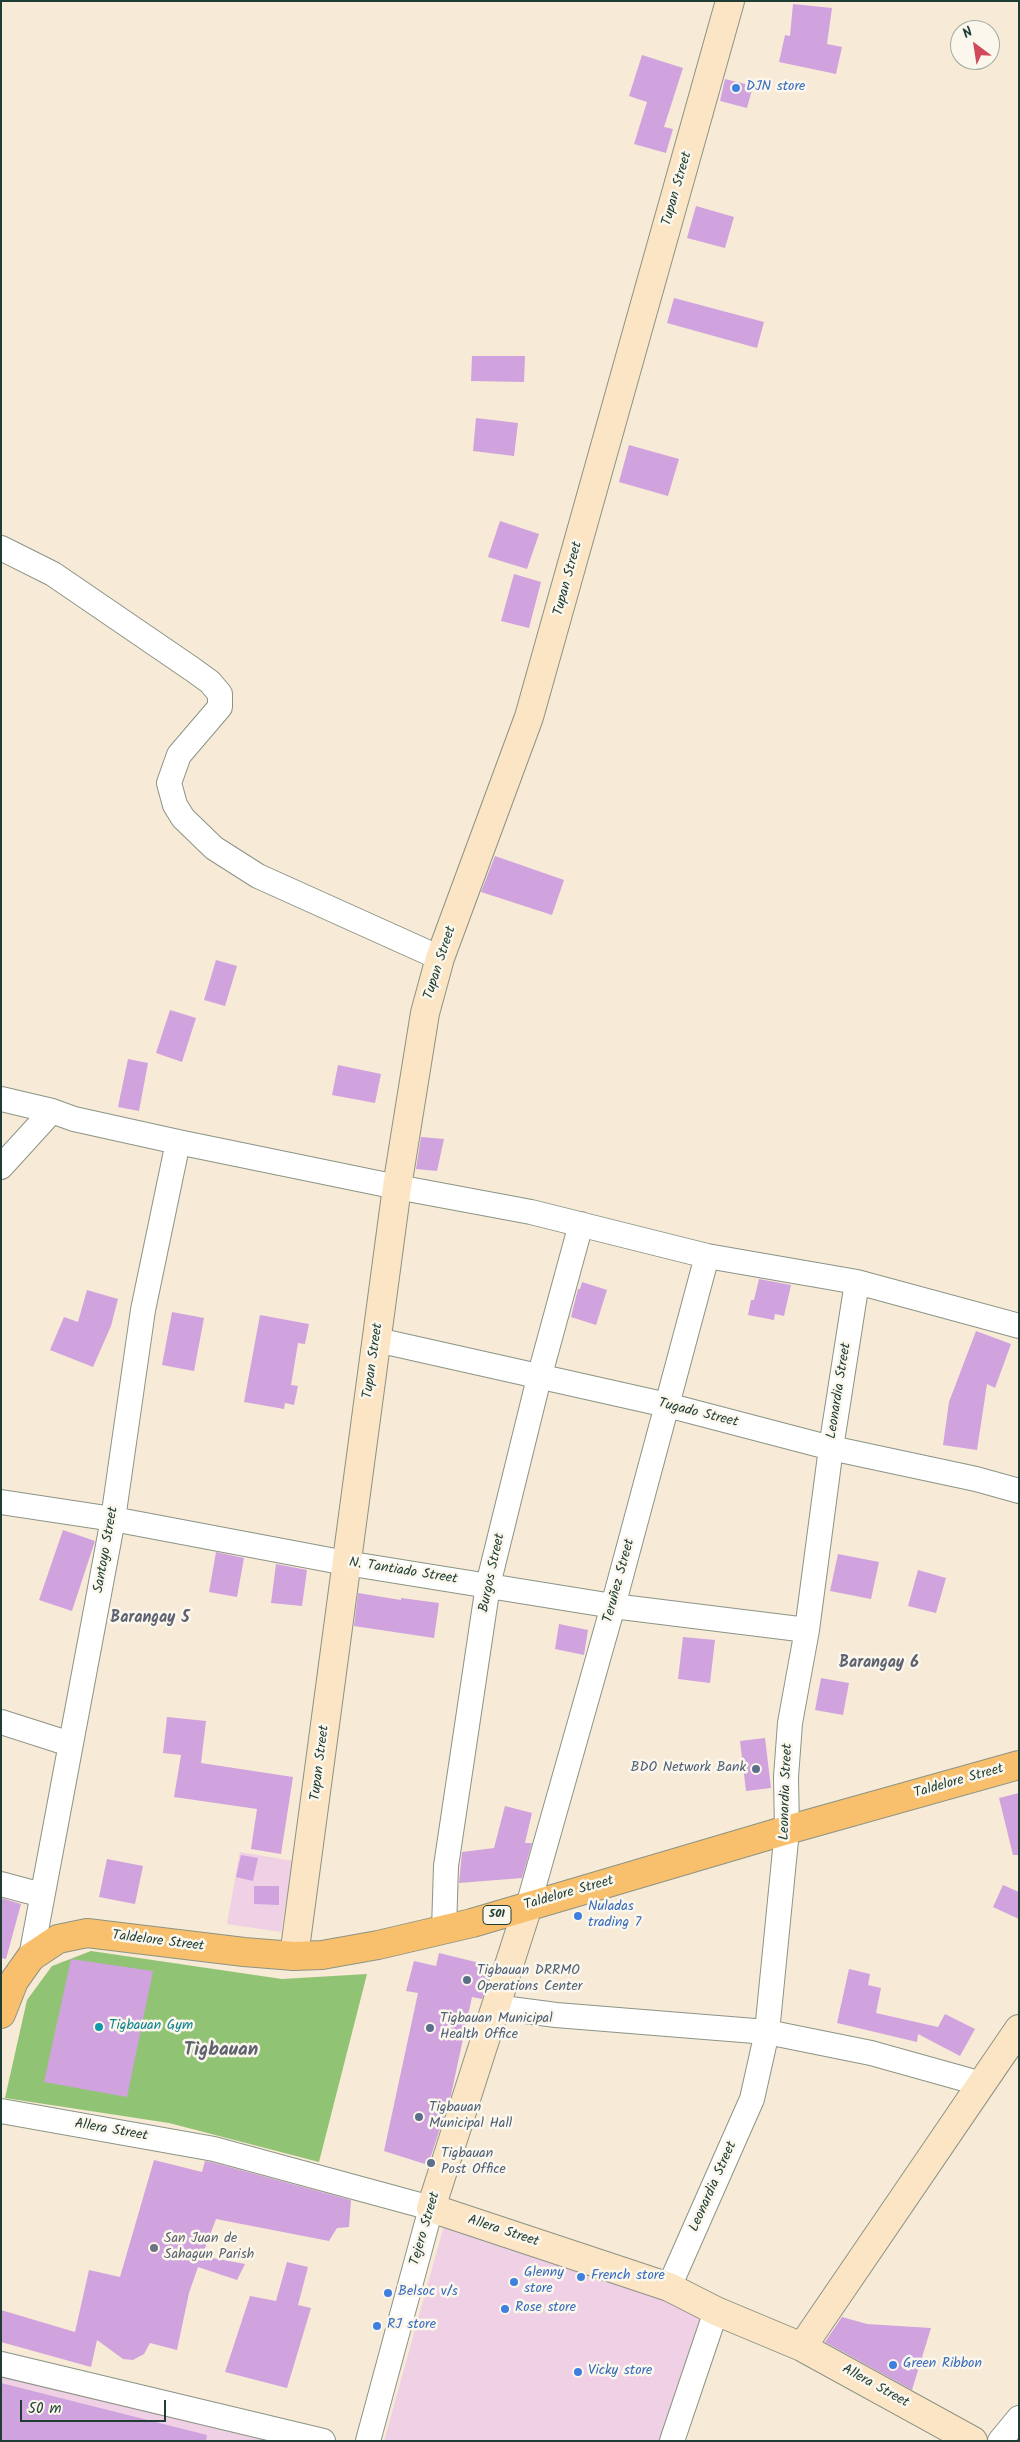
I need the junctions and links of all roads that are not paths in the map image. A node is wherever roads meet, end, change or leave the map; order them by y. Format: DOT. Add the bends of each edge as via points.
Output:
graph roads {
  1 [pos="730,1"];
  2 [pos="1,548"];
  3 [pos="440,958"];
  4 [pos="1,1099"];
  5 [pos="52,1111"];
  6 [pos="178,1142"];
  7 [pos="1,1166"];
  8 [pos="397,1187"];
  9 [pos="581,1224"];
  10 [pos="707,1256"];
  11 [pos="857,1282"];
  12 [pos="1019,1326"];
  13 [pos="377,1340"];
  14 [pos="539,1378"];
  15 [pos="667,1405"];
  16 [pos="832,1448"];
  17 [pos="1019,1492"];
  18 [pos="1,1502"];
  19 [pos="113,1519"];
  20 [pos="346,1563"];
  21 [pos="488,1586"];
  22 [pos="614,1606"];
  23 [pos="807,1630"];
  24 [pos="1,1722"];
  25 [pos="70,1744"];
  26 [pos="1019,1765"];
  27 [pos="787,1830"];
  28 [pos="1,1884"];
  29 [pos="42,1895"];
  30 [pos="528,1906"];
  31 [pos="444,1930"];
  32 [pos="294,1956"];
  33 [pos="31,1957"];
  34 [pos="495,2007"];
  35 [pos="1,2014"];
  36 [pos="1019,2029"];
  37 [pos="767,2032"];
  38 [pos="982,2084"];
  39 [pos="1,2111"];
  40 [pos="431,2208"];
  41 [pos="670,2287"];
  42 [pos="716,2311"];
  43 [pos="802,2347"];
  44 [pos="1,2364"];
  45 [pos="1019,2418"];
  46 [pos="323,2441"];
  47 [pos="368,2441"];
  48 [pos="672,2441"];
  49 [pos="973,2441"];
  50 [pos="1000,2441"];
  1 -- 3 [label="main road, Tupan Street" via="529,717"];
  2 -- 3 [label="street" via="53,574 192,669 220,694 220,707 179,755 168,783 182,818 214,848 258,876"];
  3 -- 8 [label="main road, Tupan Street" via="423,1022"];
  4 -- 5 [label="street"];
  5 -- 6 [label="street" via="74,1119"];
  5 -- 7 [label="street"];
  6 -- 8 [label="street"];
  6 -- 19 [label="street, Santoyo Street" via="143,1310"];
  8 -- 9 [label="street"];
  8 -- 13 [label="main road, Tupan Street"];
  9 -- 10 [label="street"];
  9 -- 14 [label="street, Burgos Street"];
  10 -- 11 [label="street"];
  10 -- 15 [label="street, Teruñez Street"];
  11 -- 12 [label="street"];
  11 -- 16 [label="street, Leonardia Street"];
  13 -- 14 [label="street, Tugado Street"];
  13 -- 20 [label="main road, Tupan Street"];
  14 -- 15 [label="street, Tugado Street"];
  14 -- 21 [label="street, Burgos Street"];
  15 -- 16 [label="street, Tugado Street"];
  15 -- 22 [label="street, Teruñez Street"];
  16 -- 17 [label="street, Tugado Street" via="976,1479"];
  16 -- 23 [label="street, Leonardia Street"];
  18 -- 19 [label="street, N. Tantiado Street"];
  19 -- 20 [label="street, N. Tantiado Street"];
  19 -- 25 [label="street, Santoyo Street"];
  20 -- 21 [label="street, N. Tantiado Street"];
  20 -- 32 [label="main road, Tupan Street"];
  21 -- 22 [label="street, N. Tantiado Street"];
  21 -- 31 [label="street, Burgos Street" via="446,1866"];
  22 -- 23 [label="street, N. Tantiado Street"];
  22 -- 30 [label="street, Teruñez Street"];
  23 -- 27 [label="street, Leonardia Street" via="790,1723"];
  24 -- 25 [label="street"];
  25 -- 29 [label="street, Santoyo Street"];
  26 -- 27 [label="main road, Taldelore Street / 501"];
  27 -- 30 [label="main road, Taldelore Street / 501"];
  27 -- 37 [label="street, Leonardia Street"];
  28 -- 29 [label="street"];
  29 -- 33 [label="street, Santoyo Street"];
  30 -- 31 [label="main road, Taldelore Street / 501"];
  30 -- 34 [label="main road, Tejero Street"];
  31 -- 32 [label="main road, Taldelore Street / 501" via="332,1953"];
  32 -- 33 [label="main road, Taldelore Street / 501" via="87,1933 58,1939"];
  33 -- 35 [label="main road, Taldelore Street / 501" via="14,1981"];
  34 -- 37 [label="street"];
  34 -- 40 [label="main road, Tejero Street"];
  36 -- 38 [label="main road"];
  37 -- 38 [label="street" via="870,2053"];
  37 -- 41 [label="street, Leonardia Street" via="752,2099"];
  38 -- 43 [label="main road"];
  39 -- 40 [label="street, Allera Street" via="214,2149"];
  40 -- 41 [label="main road, Allera Street"];
  40 -- 47 [label="street, Tejero Street"];
  41 -- 42 [label="main road, Allera Street"];
  42 -- 43 [label="main road, Allera Street"];
  42 -- 48 [label="street"];
  43 -- 49 [label="main road, Allera Street"];
  44 -- 46 [label="street"];
  45 -- 50 [label="street"];
}
